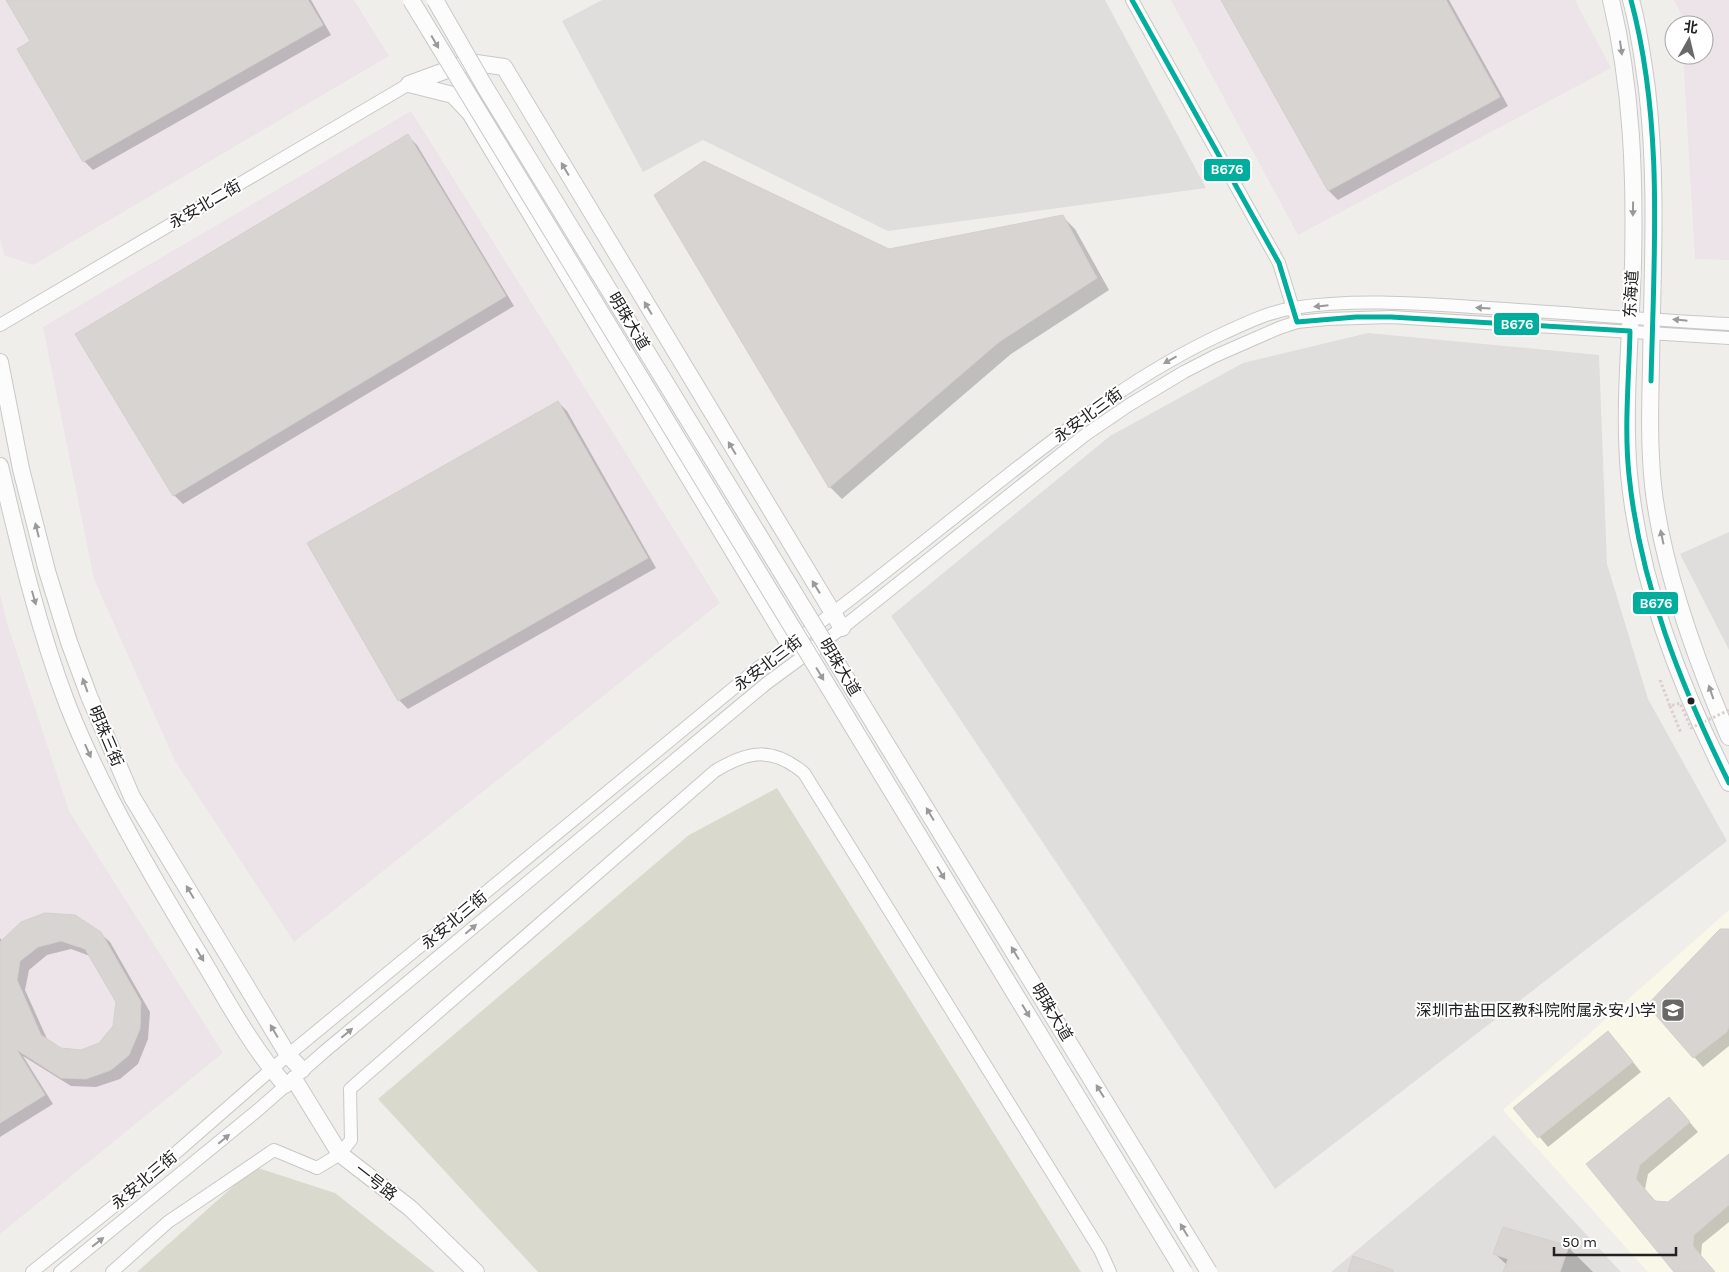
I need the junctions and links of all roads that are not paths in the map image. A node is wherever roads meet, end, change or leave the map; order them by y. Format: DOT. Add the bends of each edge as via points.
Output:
graph roads {
  1 [pos="411,0"];
  2 [pos="435,0"];
  3 [pos="1132,0"];
  4 [pos="1611,0"];
  5 [pos="1631,0"];
  6 [pos="409,84"];
  7 [pos="1294,308"];
  8 [pos="1296,322"];
  9 [pos="1630,324"];
  10 [pos="1729,324"];
  11 [pos="0,325"];
  12 [pos="1651,325"];
  13 [pos="1729,338"];
  14 [pos="0,362"];
  15 [pos="0,466"];
  16 [pos="833,614"];
  17 [pos="842,628"];
  18 [pos="790,646"];
  19 [pos="814,649"];
  20 [pos="1729,737"];
  21 [pos="1729,783"];
  22 [pos="288,1055"];
  23 [pos="272,1071"];
  24 [pos="294,1078"];
  25 [pos="340,1154"];
  26 [pos="32,1272"];
  27 [pos="60,1272"];
  28 [pos="112,1272"];
  29 [pos="476,1272"];
  30 [pos="1110,1272"];
  31 [pos="1184,1272"];
  32 [pos="1209,1272"];
  1 -- 31 [label="street, 明珠大道, one-way, bridge"];
  32 -- 2 [label="street, 明珠大道, one-way, bridge" via="485,87"];
  3 -- 7 [label="street" via="1279,263"];
  4 -- 9 [label="street, 东海道, one-way" via="1620,38 1631,132 1634,188"];
  5 -- 12 [label="street, 东海道" via="1644,66 1650,122 1654,189"];
  6 -- 11 [label="street, 永安北二街"];
  16 -- 6 [label="street, 明珠大道, one-way" via="504,67 469,62"];
  6 -- 18 [label="street, 明珠大道" via="453,95 470,113"];
  7 -- 8 [label="street"];
  9 -- 7 [label="street, 永安北三街, one-way" via="1389,303"];
  7 -- 16 [label="street, 永安北三街, one-way" via="1245,324 1140,377 1077,422"];
  8 -- 9 [label="street, 永安北三街" via="1356,316"];
  8 -- 17 [label="street, 永安北三街" via="1215,356 1129,405 1085,435"];
  9 -- 12 [label="street, 永安北三街"];
  9 -- 21 [label="street, 东海道" via="1629,476 1649,583 1667,643"];
  10 -- 12 [label="street, 永安北三街, one-way"];
  12 -- 13 [label="street, 永安北三街"];
  20 -- 12 [label="street, 东海道, one-way" via="1672,581 1661,533 1651,446"];
  22 -- 14 [label="street, 明珠三街, one-way" via="132,797 89,696 47,571 21,469"];
  15 -- 23 [label="street, 明珠三街, one-way" via="41,622 68,705 90,756 155,880"];
  16 -- 17 [label="street, 明珠大道"];
  16 -- 18 [label="street, 永安北三街"];
  17 -- 19 [label="street, 永安北三街"];
  18 -- 19 [label="street, 明珠大道"];
  18 -- 22 [label="street, 永安北三街" via="758,668"];
  24 -- 19 [label="street, 永安北三街, one-way" via="767,682"];
  22 -- 23 [label="street, 永安北三街"];
  22 -- 24 [label="street, 明珠三街"];
  23 -- 24 [label="street, 明珠三街"];
  23 -- 26 [label="street, 永安北三街"];
  24 -- 25 [label="street, 一号路"];
  27 -- 24 [label="street, 永安北三街, one-way"];
  25 -- 28 [label="street" via="317,1168 274,1150 168,1222"];
  25 -- 29 [label="street, 一号路" via="410,1208"];
  25 -- 30 [label="street" via="351,1140 350,1089 715,771 732,760 770,755 788,759 804,773 1100,1250"];
}
